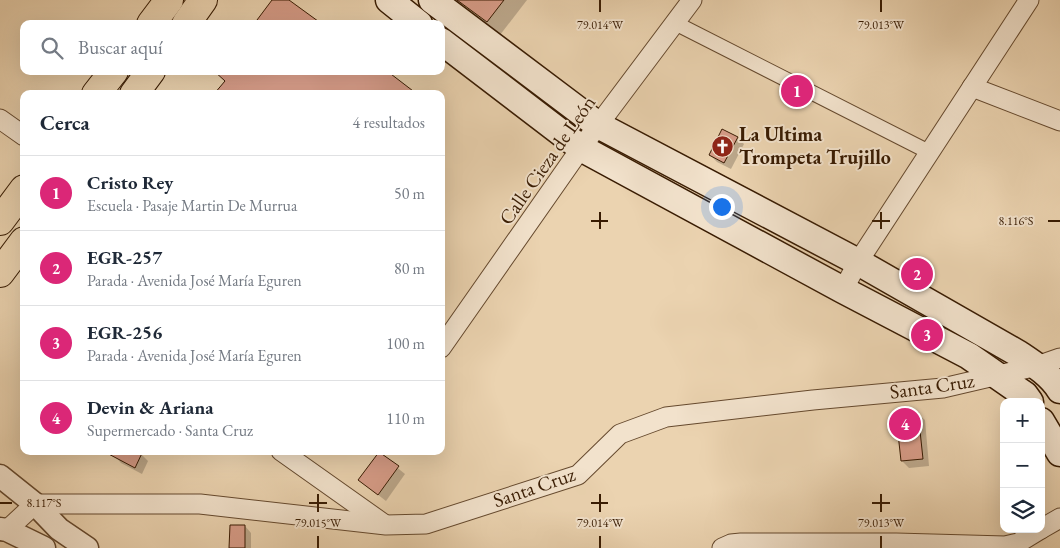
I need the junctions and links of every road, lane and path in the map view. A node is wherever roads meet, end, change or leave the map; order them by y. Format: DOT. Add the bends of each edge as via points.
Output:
graph roads {
  1 [pos="169,0"];
  2 [pos="389,0"];
  3 [pos="432,0"];
  4 [pos="692,0"];
  5 [pos="1029,0"];
  6 [pos="154,20"];
  7 [pos="414,20"];
  8 [pos="675,22"];
  9 [pos="467,27"];
  10 [pos="446,45"];
  11 [pos="111,75"];
  12 [pos="148,75"];
  13 [pos="972,87"];
  14 [pos="99,90"];
  15 [pos="137,90"];
  16 [pos="0,119"];
  17 [pos="1060,121"];
  18 [pos="598,125"];
  19 [pos="20,133"];
  20 [pos="581,148"];
  21 [pos="929,152"];
  22 [pos="20,194"];
  23 [pos="0,221"];
  24 [pos="858,262"];
  25 [pos="843,290"];
  26 [pos="445,342"];
  27 [pos="1049,362"];
  28 [pos="998,376"];
  29 [pos="1060,390"];
  30 [pos="1028,398"];
  31 [pos="1045,428"];
  32 [pos="1060,453"];
  33 [pos="287,455"];
  34 [pos="0,476"];
  35 [pos="35,504"];
  36 [pos="1060,518"];
  37 [pos="386,525"];
  38 [pos="1045,527"];
  39 [pos="3,530"];
  40 [pos="1034,533"];
  41 [pos="899,545"];
  42 [pos="937,546"];
  43 [pos="44,548"];
  44 [pos="87,548"];
  45 [pos="722,548"];
  1 -- 6 [label="main road"];
  2 -- 7 [label="main road"];
  3 -- 9 [label="main road"];
  4 -- 8 [label="street, Calle Cieza de León"];
  5 -- 13 [label="street"];
  8 -- 18 [label="street, Calle Cieza de León"];
  8 -- 21 [label="street"];
  9 -- 10 [label="main road"];
  9 -- 18 [label="main road"];
  10 -- 20 [label="main road"];
  11 -- 14 [label="main road"];
  12 -- 15 [label="main road"];
  13 -- 17 [label="street"];
  13 -- 21 [label="street"];
  16 -- 19 [label="street"];
  18 -- 20 [label="street, Calle Cieza de León"];
  18 -- 24 [label="main road"];
  20 -- 25 [label="main road"];
  20 -- 26 [label="street, Calle Cieza de León"];
  21 -- 24 [label="street"];
  22 -- 23 [label="main road"];
  24 -- 25 [label="street"];
  24 -- 27 [label="main road" via="1020,354"];
  25 -- 28 [label="main road" via="969,356"];
  27 -- 28 [label="street, Santa Cruz"];
  27 -- 29 [label="main road"];
  28 -- 30 [label="main road"];
  28 -- 37 [label="street, Santa Cruz" via="943,388 666,417 620,434 578,475 426,524"];
  31 -- 32 [label="main road"];
  33 -- 37 [label="street"];
  34 -- 35 [label="street"];
  35 -- 37 [label="street, Santa Cruz" via="200,504"];
  35 -- 39 [label="street"];
  35 -- 44 [label="street" via="59,529"];
  36 -- 38 [label="street"];
  39 -- 43 [label="street"];
  40 -- 42 [label="street" via="1009,546"];
  41 -- 42 [label="street"];
  41 -- 45 [label="street" via="741,543"];
}
